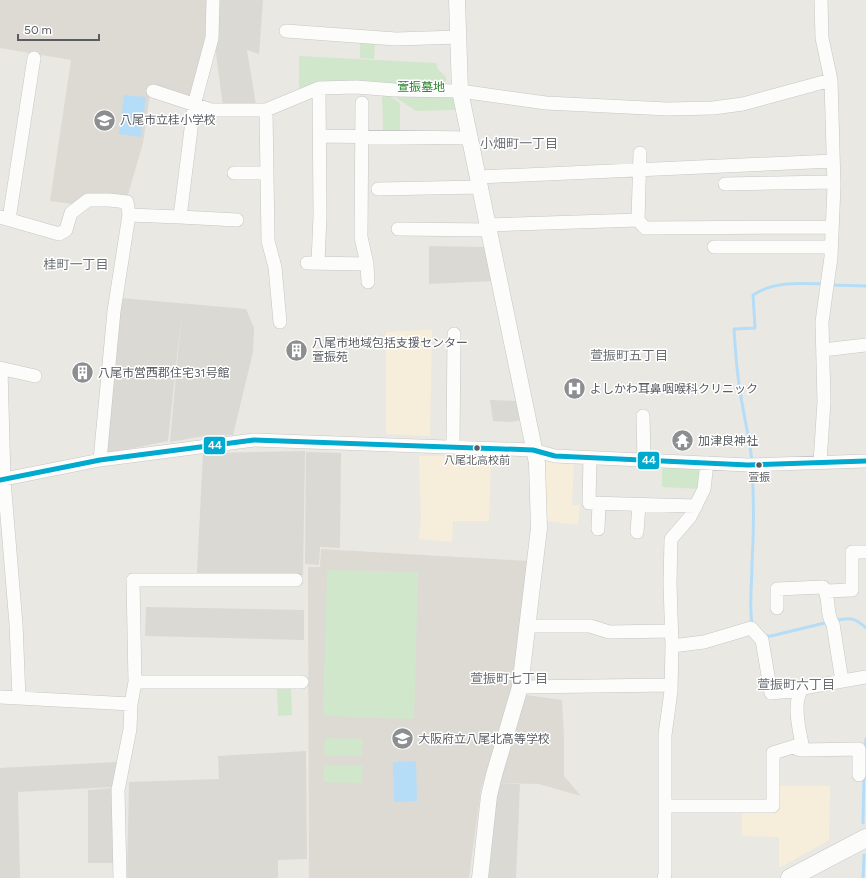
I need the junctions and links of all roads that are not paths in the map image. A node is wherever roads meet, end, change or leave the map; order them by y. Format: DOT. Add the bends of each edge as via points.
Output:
graph roads {
  1 [pos="213,0"];
  2 [pos="457,0"];
  3 [pos="821,0"];
  4 [pos="286,31"];
  5 [pos="458,37"];
  6 [pos="34,58"];
  7 [pos="831,80"];
  8 [pos="319,88"];
  9 [pos="154,91"];
  10 [pos="460,91"];
  11 [pos="362,103"];
  12 [pos="194,105"];
  13 [pos="266,110"];
  14 [pos="320,136"];
  15 [pos="361,137"];
  16 [pos="471,138"];
  17 [pos="640,153"];
  18 [pos="833,161"];
  19 [pos="639,170"];
  20 [pos="234,173"];
  21 [pos="267,173"];
  22 [pos="480,182"];
  23 [pos="833,182"];
  24 [pos="725,184"];
  25 [pos="378,189"];
  26 [pos="129,215"];
  27 [pos="180,217"];
  28 [pos="4,218"];
  29 [pos="237,220"];
  30 [pos="638,220"];
  31 [pos="832,227"];
  32 [pos="489,228"];
  33 [pos="398,229"];
  34 [pos="714,247"];
  35 [pos="831,247"];
  36 [pos="367,264"];
  37 [pos="368,282"];
  38 [pos="280,322"];
  39 [pos="454,334"];
  40 [pos="866,345"];
  41 [pos="823,350"];
  42 [pos="0,368"];
  43 [pos="35,376"];
  44 [pos="643,416"];
  45 [pos="453,448"];
  46 [pos="533,450"];
  47 [pos="590,458"];
  48 [pos="100,460"];
  49 [pos="644,460"];
  50 [pos="866,461"];
  51 [pos="820,462"];
  52 [pos="707,463"];
  53 [pos="2,480"];
  54 [pos="599,503"];
  55 [pos="639,504"];
  56 [pos="696,506"];
  57 [pos="598,529"];
  58 [pos="637,532"];
  59 [pos="866,552"];
  60 [pos="296,580"];
  61 [pos="826,591"];
  62 [pos="778,608"];
  63 [pos="527,626"];
  64 [pos="671,631"];
  65 [pos="672,646"];
  66 [pos="866,677"];
  67 [pos="842,681"];
  68 [pos="135,682"];
  69 [pos="302,682"];
  70 [pos="671,685"];
  71 [pos="520,687"];
  72 [pos="801,690"];
  73 [pos="0,697"];
  74 [pos="18,698"];
  75 [pos="131,704"];
  76 [pos="795,746"];
  77 [pos="859,775"];
  78 [pos="665,806"];
  79 [pos="866,838"];
  80 [pos="120,878"];
  81 [pos="480,878"];
  82 [pos="664,878"];
  83 [pos="790,878"];
  1 -- 12 [label="street" via="212,38"];
  2 -- 5 [label="street"];
  3 -- 7 [label="street" via="822,38"];
  4 -- 5 [label="street" via="396,39"];
  5 -- 10 [label="street"];
  6 -- 28 [label="street"];
  7 -- 10 [label="street" via="743,104 713,108 615,108 546,103"];
  7 -- 18 [label="street"];
  8 -- 10 [label="street" via="356,86 395,90"];
  8 -- 13 [label="street"];
  8 -- 14 [label="street"];
  9 -- 12 [label="street"];
  10 -- 16 [label="street"];
  11 -- 15 [label="street"];
  12 -- 13 [label="street" via="211,110"];
  12 -- 27 [label="street"];
  13 -- 21 [label="street"];
  14 -- 15 [label="street"];
  14 -- 36 [label="street" via="320,216 313,263"];
  15 -- 16 [label="street"];
  15 -- 36 [label="street" via="361,237"];
  16 -- 22 [label="street"];
  17 -- 19 [label="street"];
  18 -- 19 [label="street"];
  18 -- 23 [label="street"];
  19 -- 22 [label="street"];
  19 -- 30 [label="street"];
  20 -- 21 [label="street"];
  21 -- 38 [label="street" via="268,240 275,267"];
  22 -- 25 [label="street"];
  22 -- 32 [label="street"];
  23 -- 24 [label="street"];
  23 -- 31 [label="street"];
  26 -- 27 [label="street"];
  26 -- 28 [label="street" via="127,202 88,200 71,213 66,230 59,234"];
  26 -- 48 [label="street" via="114,311"];
  27 -- 29 [label="street"];
  30 -- 31 [label="street" via="646,228"];
  30 -- 32 [label="street"];
  31 -- 35 [label="street"];
  32 -- 33 [label="street"];
  32 -- 46 [label="street"];
  34 -- 35 [label="street"];
  35 -- 41 [label="street" via="822,322"];
  36 -- 37 [label="street"];
  39 -- 45 [label="street" via="449,358"];
  40 -- 41 [label="street"];
  41 -- 51 [label="street" via="824,402"];
  42 -- 43 [label="street"];
  42 -- 53 [label="street"];
  44 -- 49 [label="street"];
  45 -- 46 [label="street"];
  45 -- 48 [label="street" via="254,440"];
  46 -- 47 [label="street" via="555,456"];
  46 -- 63 [label="street" via="537,464 539,528"];
  47 -- 49 [label="street"];
  47 -- 54 [label="street" via="589,503"];
  48 -- 53 [label="street"];
  49 -- 52 [label="street"];
  50 -- 51 [label="street"];
  51 -- 52 [label="street"];
  52 -- 56 [label="street" via="704,488"];
  53 -- 74 [label="street" via="16,624"];
  54 -- 55 [label="street"];
  54 -- 57 [label="street"];
  55 -- 56 [label="street"];
  55 -- 58 [label="street"];
  56 -- 64 [label="street" via="671,539"];
  59 -- 61 [label="street" via="852,552 852,590"];
  60 -- 68 [label="street" via="133,580"];
  61 -- 62 [label="street" via="823,587 777,589"];
  61 -- 67 [label="street" via="828,618 832,624"];
  63 -- 64 [label="street" via="590,626 610,632"];
  63 -- 71 [label="street"];
  64 -- 65 [label="street"];
  65 -- 70 [label="street"];
  65 -- 72 [label="street" via="704,642 751,628 762,640 771,693"];
  66 -- 67 [label="street"];
  67 -- 72 [label="street"];
  68 -- 69 [label="street"];
  68 -- 75 [label="street"];
  70 -- 71 [label="street"];
  70 -- 78 [label="street" via="665,735"];
  71 -- 81 [label="street" via="491,789"];
  72 -- 76 [label="street" via="797,712 802,744"];
  73 -- 74 [label="street"];
  74 -- 75 [label="street"];
  75 -- 80 [label="street" via="130,729 118,790"];
  76 -- 77 [label="street" via="803,750 859,749"];
  76 -- 78 [label="street" via="773,754 773,806"];
  78 -- 82 [label="street"];
  79 -- 83 [label="main road"];
}
